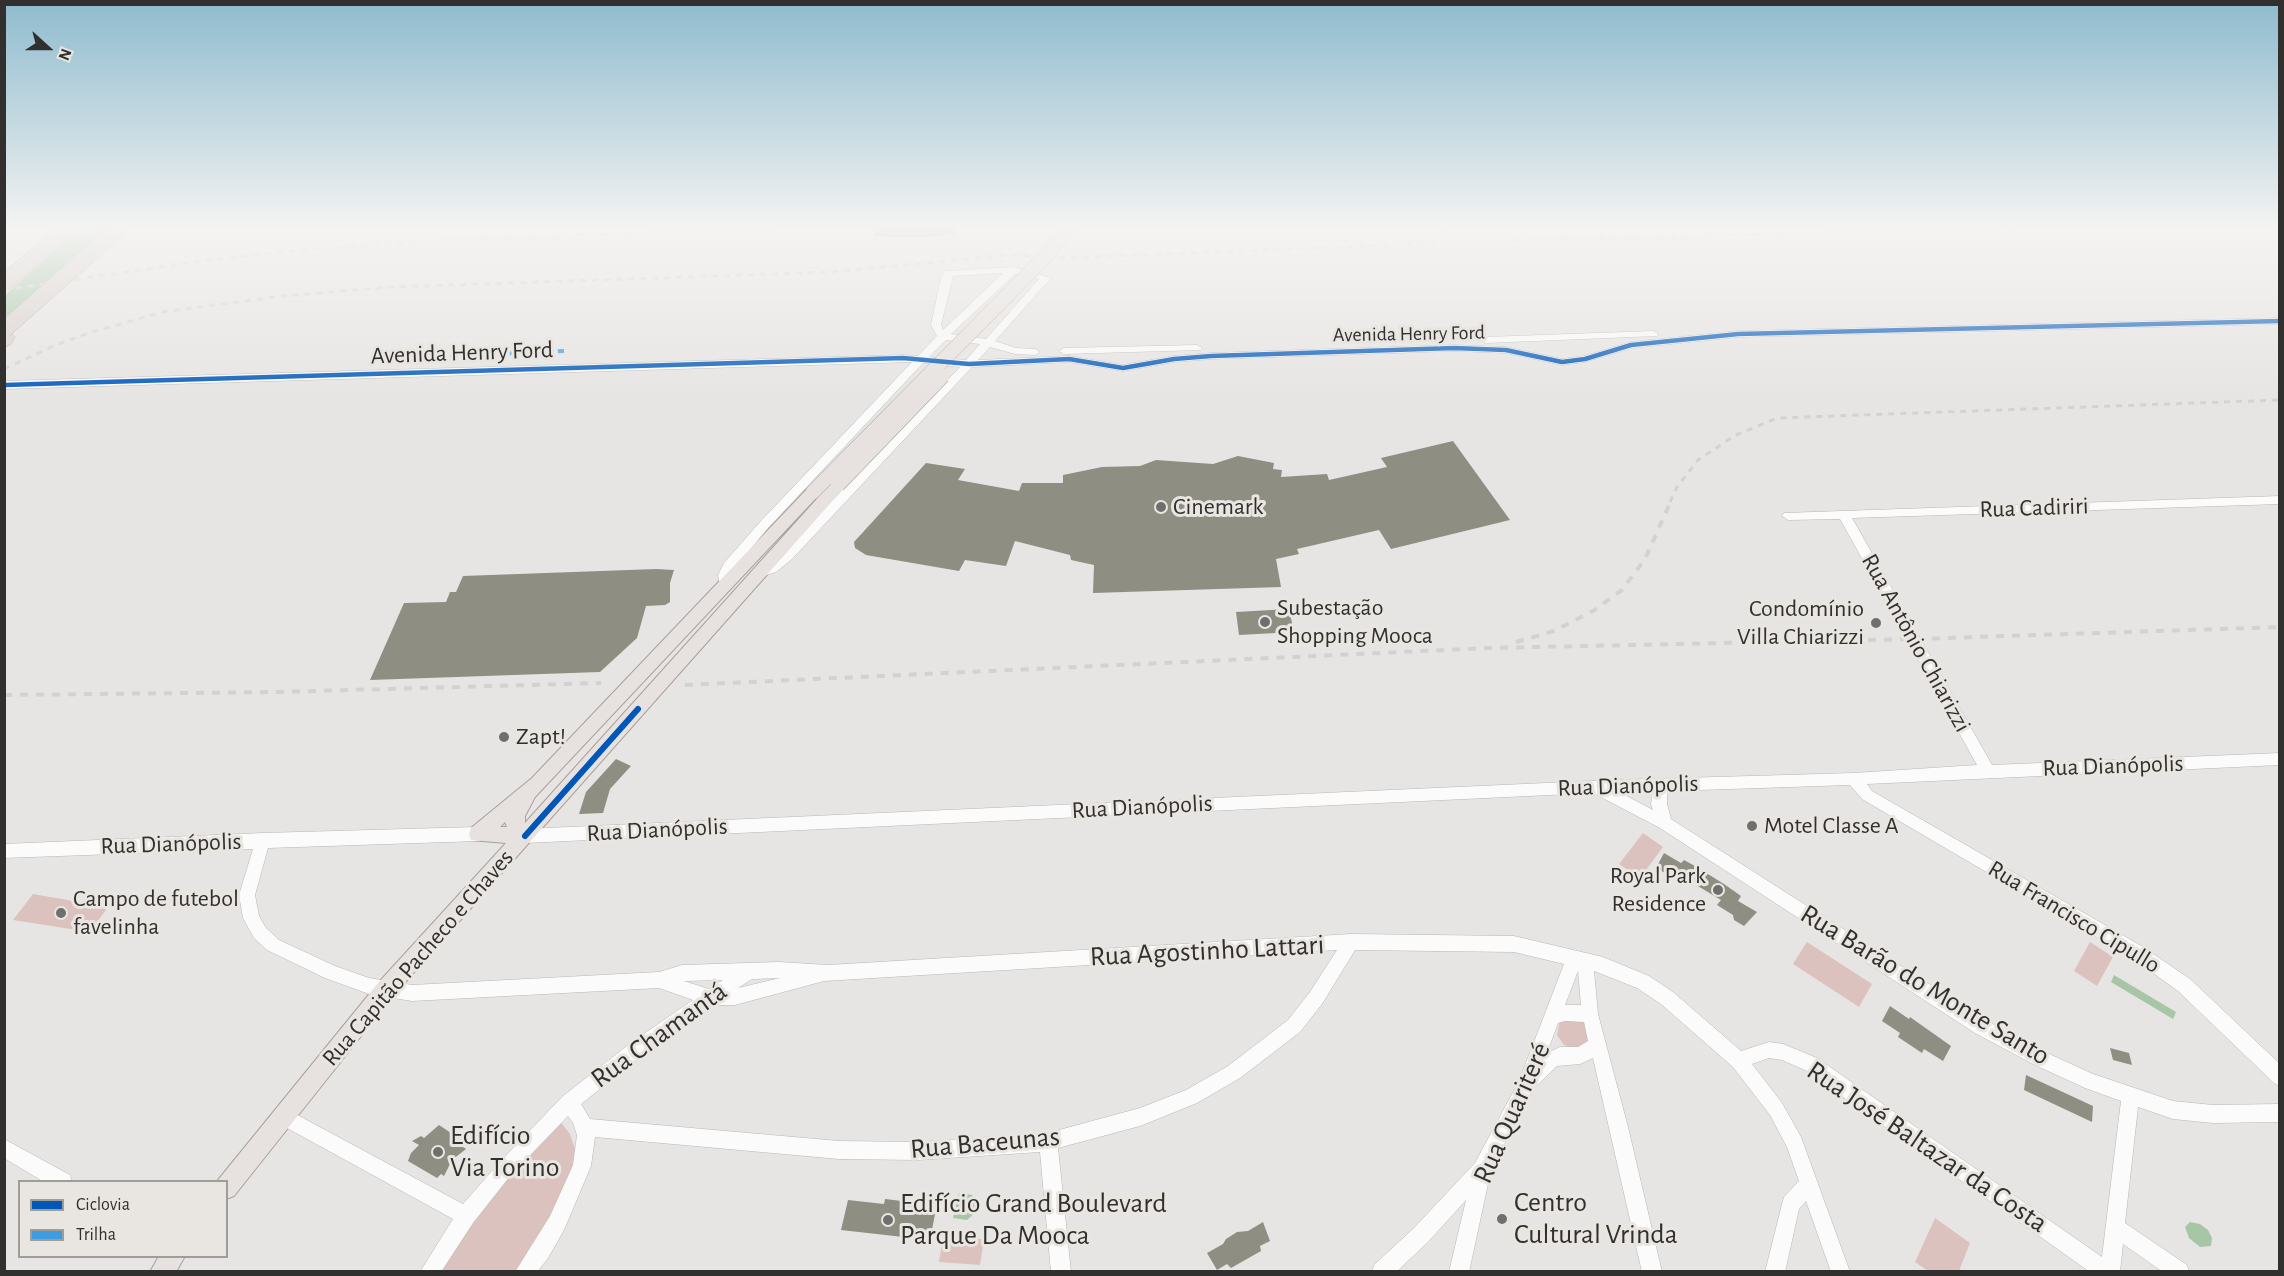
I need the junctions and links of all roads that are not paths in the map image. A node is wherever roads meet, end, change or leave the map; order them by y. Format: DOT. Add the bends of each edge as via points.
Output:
graph roads {
  1 [pos="53,288"];
  2 [pos="945,288"];
  3 [pos="995,288"];
  4 [pos="1015,288"];
  5 [pos="1027,288"];
  6 [pos="1038,288"];
  7 [pos="2280,321"];
  8 [pos="4,332"];
  9 [pos="1738,334"];
  10 [pos="944,336"];
  11 [pos="1552,339"];
  12 [pos="4,342"];
  13 [pos="987,342"];
  14 [pos="1124,350"];
  15 [pos="921,360"];
  16 [pos="1569,362"];
  17 [pos="969,364"];
  18 [pos="1123,368"];
  19 [pos="4,384"];
  20 [pos="813,492"];
  21 [pos="2280,500"];
  22 [pos="1844,515"];
  23 [pos="1788,516"];
  24 [pos="764,525"];
  25 [pos="750,549"];
  26 [pos="756,577"];
  27 [pos="621,694"];
  28 [pos="638,709"];
  29 [pos="2280,759"];
  30 [pos="1988,771"];
  31 [pos="1854,779"];
  32 [pos="538,783"];
  33 [pos="1666,784"];
  34 [pos="1595,787"];
  35 [pos="1665,823"];
  36 [pos="478,834"];
  37 [pos="525,836"];
  38 [pos="263,840"];
  39 [pos="4,851"];
  40 [pos="1351,942"];
  41 [pos="1580,959"];
  42 [pos="751,970"];
  43 [pos="828,973"];
  44 [pos="659,980"];
  45 [pos="386,989"];
  46 [pos="710,997"];
  47 [pos="1590,1014"];
  48 [pos="1554,1016"];
  49 [pos="1597,1046"];
  50 [pos="1739,1061"];
  51 [pos="2280,1077"];
  52 [pos="1526,1086"];
  53 [pos="2130,1096"];
  54 [pos="568,1102"];
  55 [pos="2280,1113"];
  56 [pos="282,1116"];
  57 [pos="584,1127"];
  58 [pos="1048,1143"];
  59 [pos="4,1148"];
  60 [pos="1482,1168"];
  61 [pos="60,1180"];
  62 [pos="1810,1183"];
  63 [pos="228,1185"];
  64 [pos="466,1216"];
  65 [pos="2116,1228"];
  66 [pos="172,1258"];
  67 [pos="162,1272"];
  68 [pos="429,1272"];
  69 [pos="524,1272"];
  70 [pos="1061,1272"];
  71 [pos="1381,1272"];
  72 [pos="1459,1272"];
  73 [pos="1652,1272"];
  74 [pos="1775,1272"];
  75 [pos="1841,1272"];
  76 [pos="2108,1272"];
  77 [pos="2180,1272"];
  1 -- 8 [label="highway, bridge"];
  2 -- 10 [label="street" via="936,325"];
  3 -- 10 [label="street, Rua Capitão Pacheco e Chaves"];
  4 -- 20 [label="main road, bridge"];
  5 -- 26 [label="main road, Rua Capitão Pacheco e Chaves, bridge"];
  6 -- 13 [label="street, Rua Capitão Pacheco e Chaves"];
  7 -- 9 [label="street, Avenida Henry Ford"];
  8 -- 12 [label="highway" via="8,337"];
  9 -- 11 [label="street"];
  9 -- 16 [label="street, Avenida Henry Ford" via="1631,345"];
  10 -- 13 [label="street"];
  10 -- 15 [label="street, Rua Capitão Pacheco e Chaves"];
  11 -- 14 [label="street"];
  11 -- 16 [label="street" via="1573,348 1575,354"];
  13 -- 14 [label="street" via="1023,352"];
  13 -- 17 [label="street, Rua Capitão Pacheco e Chaves"];
  14 -- 18 [label="street" via="1113,358"];
  15 -- 17 [label="street, Avenida Henry Ford"];
  15 -- 19 [label="street, Avenida Henry Ford"];
  15 -- 24 [label="street, Rua Capitão Pacheco e Chaves"];
  16 -- 18 [label="street, Avenida Henry Ford" via="1506,350 1454,348 1211,356"];
  17 -- 18 [label="street, Avenida Henry Ford" via="1069,358"];
  17 -- 26 [label="street, Rua Capitão Pacheco e Chaves" via="787,556"];
  20 -- 24 [label="main road"];
  20 -- 25 [label="main road, Rua Capitão Pacheco e Chaves"];
  21 -- 22 [label="street, Rua Cadiriri"];
  22 -- 23 [label="street, Rua Cadiriri"];
  22 -- 30 [label="street, Rua Antônio Chiarizzi"];
  24 -- 25 [label="street, Rua Capitão Pacheco e Chaves"];
  25 -- 26 [label="main road" via="760,555"];
  25 -- 27 [label="main road, Rua Capitão Pacheco e Chaves" via="725,583"];
  26 -- 28 [label="main road, Rua Capitão Pacheco e Chaves"];
  27 -- 28 [label="main road" via="625,705"];
  27 -- 32 [label="main road, Rua Capitão Pacheco e Chaves"];
  28 -- 37 [label="main road, Rua Capitão Pacheco e Chaves"];
  29 -- 30 [label="street, Rua Dianópolis"];
  30 -- 31 [label="street, Rua Dianópolis"];
  31 -- 33 [label="street, Rua Dianópolis"];
  31 -- 51 [label="street, Rua Francisco Cipullo" via="1867,795 2137,952 2184,986"];
  32 -- 36 [label="main road, Rua Capitão Pacheco e Chaves"];
  32 -- 37 [label="main road" via="514,817 515,825"];
  33 -- 34 [label="street, Rua Dianópolis"];
  33 -- 35 [label="street" via="1659,804"];
  34 -- 35 [label="street, Rua Barão do Monte Santo"];
  34 -- 37 [label="street, Rua Dianópolis"];
  35 -- 53 [label="street, Rua Barão do Monte Santo" via="1981,1027 2091,1082"];
  36 -- 37 [label="main road, Rua Dianópolis"];
  36 -- 38 [label="street, Rua Dianópolis"];
  37 -- 45 [label="main road, Rua Capitão Pacheco e Chaves"];
  38 -- 39 [label="street, Rua Dianópolis"];
  38 -- 45 [label="street" via="247,896 251,918 260,933 273,945 331,972"];
  40 -- 41 [label="street, Rua Agostinho Lattari" via="1514,944"];
  40 -- 43 [label="street, Rua Agostinho Lattari"];
  40 -- 58 [label="street, Rua Baceunas" via="1294,1026 1234,1072 1191,1097 1140,1117"];
  41 -- 47 [label="street"];
  41 -- 48 [label="street, Rua Quariteré"];
  41 -- 50 [label="street, Rua Agostinho Lattari" via="1620,971 1667,998"];
  42 -- 43 [label="street"];
  42 -- 44 [label="street" via="682,973"];
  42 -- 46 [label="street, Rua Chamantá"];
  43 -- 46 [label="street" via="745,996"];
  44 -- 45 [label="street" via="412,993"];
  44 -- 46 [label="street"];
  45 -- 56 [label="main road, Rua Capitão Pacheco e Chaves"];
  46 -- 54 [label="street, Rua Chamantá"];
  47 -- 48 [label="street"];
  47 -- 49 [label="street"];
  48 -- 52 [label="street, Rua Quariteré"];
  49 -- 52 [label="street" via="1581,1055 1551,1060"];
  49 -- 73 [label="street"];
  50 -- 62 [label="street, Rua Agostinho Lattari" via="1787,1125"];
  50 -- 76 [label="street, Rua José Baltazar da Costa" via="1769,1050 1811,1065"];
  52 -- 60 [label="street, Rua Quariteré"];
  53 -- 55 [label="street, Rua Barão do Monte Santo" via="2174,1110"];
  53 -- 65 [label="street"];
  54 -- 57 [label="street"];
  54 -- 64 [label="street, Rua Chamantá"];
  56 -- 63 [label="main road, Rua Capitão Pacheco e Chaves"];
  56 -- 64 [label="street"];
  57 -- 58 [label="street, Rua Baceunas" via="839,1150 918,1151"];
  57 -- 69 [label="street" via="582,1166 570,1197 541,1251"];
  58 -- 70 [label="street"];
  59 -- 61 [label="street"];
  60 -- 71 [label="street"];
  60 -- 72 [label="street, Rua Quariteré"];
  62 -- 74 [label="street" via="1791,1204"];
  62 -- 75 [label="street, Rua Agostinho Lattari"];
  64 -- 68 [label="street, Rua Chamantá"];
  65 -- 76 [label="street"];
  65 -- 77 [label="street"];
  66 -- 67 [label="main road"];
}
